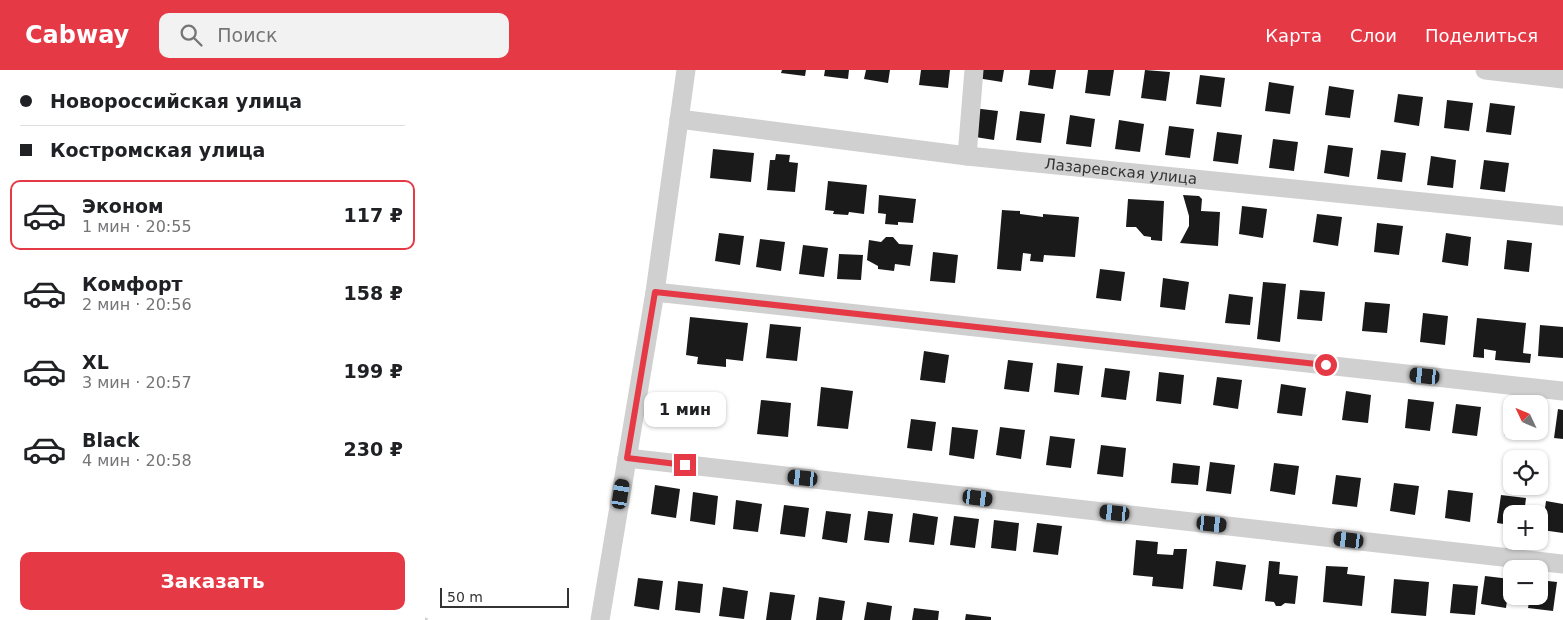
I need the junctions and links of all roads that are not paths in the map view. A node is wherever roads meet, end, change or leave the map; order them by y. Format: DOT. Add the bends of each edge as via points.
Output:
graph roads {
  1 [pos="686,70"];
  2 [pos="974,70"];
  3 [pos="1485,70"];
  4 [pos="1563,79"];
  5 [pos="679,119"];
  6 [pos="967,156"];
  7 [pos="1563,216"];
  8 [pos="655,292"];
  9 [pos="1563,391"];
  10 [pos="627,458"];
  11 [pos="1563,564"];
  12 [pos="600,620"];
  1 -- 5 [label="street"];
  2 -- 6 [label="street"];
  3 -- 4 [label="street"];
  5 -- 6 [label="street, Лазаревская улица"];
  5 -- 8 [label="street"];
  6 -- 7 [label="street, Лазаревская улица"];
  8 -- 9 [label="street"];
  8 -- 10 [label="street"];
  10 -- 11 [label="street"];
  10 -- 12 [label="street"];
}
